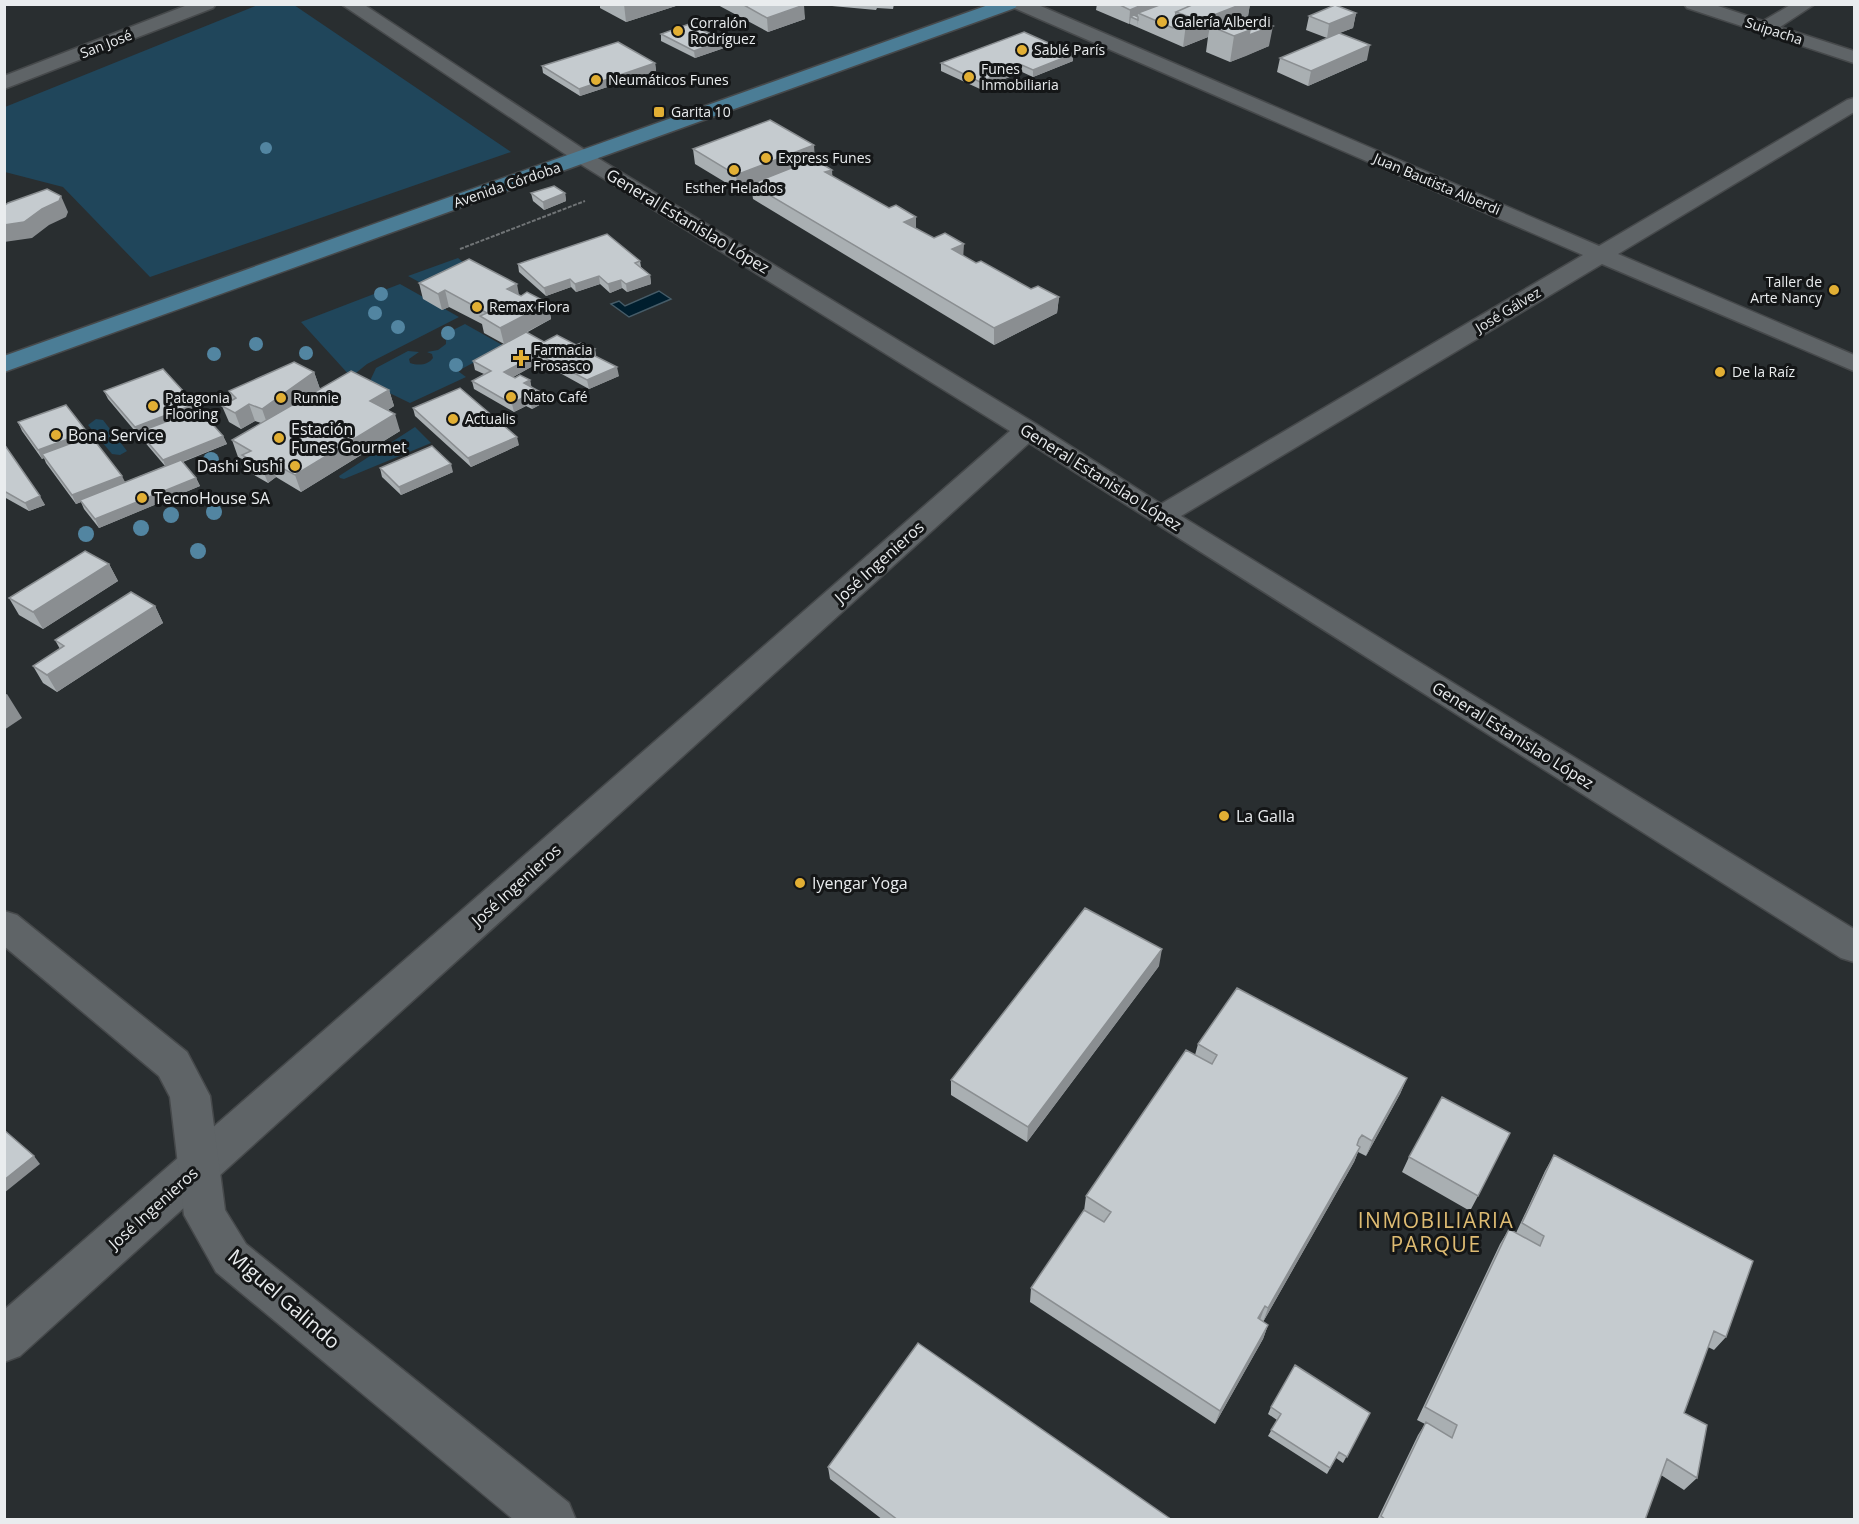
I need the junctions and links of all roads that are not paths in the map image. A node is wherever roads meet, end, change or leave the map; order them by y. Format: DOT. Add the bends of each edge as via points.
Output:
graph roads {
  1 [pos="207,4"];
  2 [pos="350,4"];
  3 [pos="1009,4"];
  4 [pos="1020,4"];
  5 [pos="1693,4"];
  6 [pos="1806,4"];
  7 [pos="1764,28"];
  8 [pos="1854,57"];
  9 [pos="4,83"];
  10 [pos="1854,104"];
  11 [pos="584,158"];
  12 [pos="1600,255"];
  13 [pos="1854,364"];
  14 [pos="4,365"];
  15 [pos="1027,430"];
  16 [pos="1161,516"];
  17 [pos="4,925"];
  18 [pos="1854,947"];
  19 [pos="198,1167"];
  20 [pos="4,1340"];
  21 [pos="552,1520"];
  1 -- 9 [label="street, San José"];
  2 -- 11 [label="street, General Estanislao López"];
  3 -- 11 [label="main road, Avenida Córdoba"];
  4 -- 12 [label="street, Juan Bautista Alberdi"];
  5 -- 7 [label="street, Suipacha"];
  6 -- 7 [label="street"];
  7 -- 8 [label="street, Suipacha"];
  10 -- 12 [label="street, José Gálvez"];
  11 -- 14 [label="main road, Avenida Córdoba"];
  11 -- 15 [label="street, General Estanislao López"];
  12 -- 13 [label="street, Juan Bautista Alberdi"];
  12 -- 16 [label="street, José Gálvez"];
  15 -- 16 [label="street, General Estanislao López"];
  15 -- 19 [label="street, José Ingenieros"];
  16 -- 18 [label="street, General Estanislao López"];
  17 -- 19 [label="street, Miguel Galindo" via="173,1064 190,1096"];
  19 -- 20 [label="street, José Ingenieros"];
  19 -- 21 [label="street, Miguel Galindo" via="205,1215 231,1258"];
}
